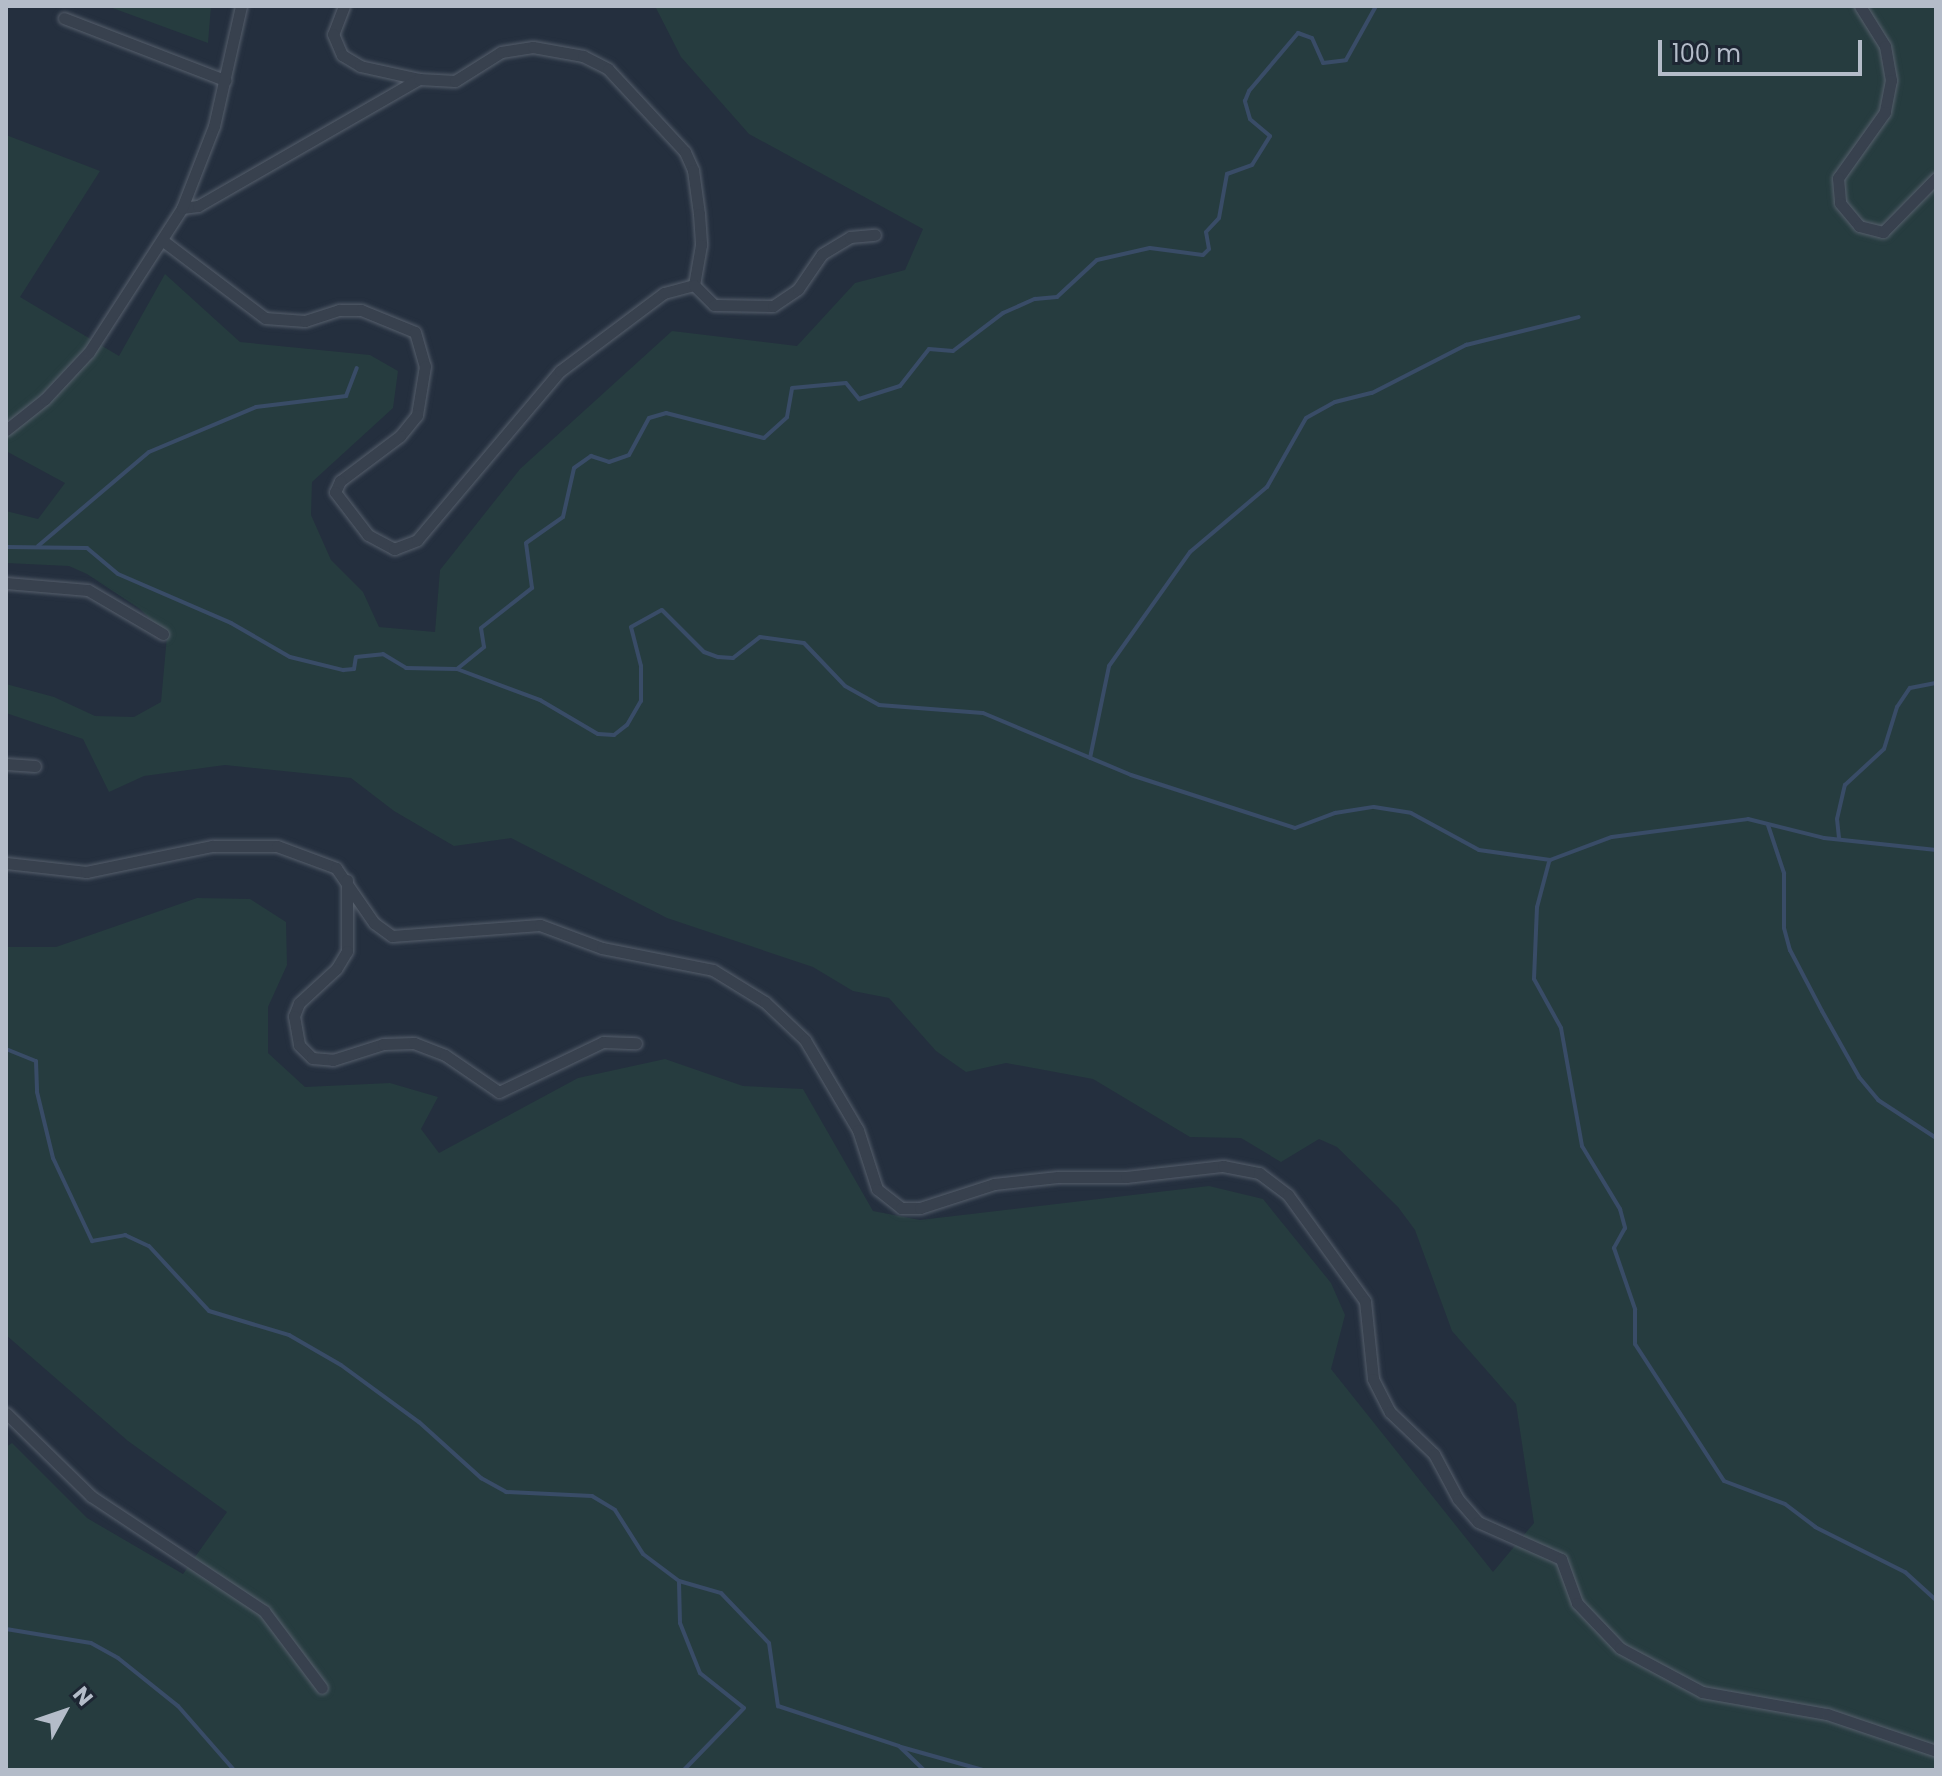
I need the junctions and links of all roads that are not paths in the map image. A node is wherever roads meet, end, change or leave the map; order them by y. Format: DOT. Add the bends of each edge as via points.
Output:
graph roads {
  1 [pos="241,6"];
  2 [pos="344,6"];
  3 [pos="1860,6"];
  4 [pos="64,18"];
  5 [pos="419,79"];
  6 [pos="225,80"];
  7 [pos="1936,178"];
  8 [pos="182,208"];
  9 [pos="875,235"];
  10 [pos="162,240"];
  11 [pos="694,285"];
  12 [pos="6,430"];
  13 [pos="6,583"];
  14 [pos="163,634"];
  15 [pos="6,764"];
  16 [pos="35,766"];
  17 [pos="6,863"];
  18 [pos="347,879"];
  19 [pos="636,1043"];
  20 [pos="6,1413"];
  21 [pos="322,1688"];
  22 [pos="1936,1751"];
  1 -- 6 [label="street"];
  2 -- 5 [label="street" via="333,26 342,55 360,66"];
  3 -- 7 [label="street" via="1885,46 1891,80 1885,112 1838,178 1840,203 1859,226 1883,232"];
  4 -- 6 [label="street"];
  5 -- 8 [label="street" via="198,206"];
  5 -- 11 [label="street" via="455,81 517,47 583,56 608,69 685,152 693,170 701,245"];
  6 -- 8 [label="street" via="210,138"];
  8 -- 10 [label="street"];
  9 -- 11 [label="street" via="839,242 816,261 798,289 773,306 714,305"];
  10 -- 11 [label="street" via="265,318 305,321 339,310 361,310 415,332 425,366 417,415 400,436 340,481 335,492 368,535 394,549 417,540 560,371 664,293"];
  10 -- 12 [label="street" via="89,352 45,399"];
  13 -- 14 [label="street" via="88,590"];
  15 -- 16 [label="street"];
  17 -- 18 [label="street" via="86,872 212,846 253,845 308,853"];
  18 -- 19 [label="street" via="347,951 336,969 299,1003 294,1016 299,1045 312,1058 333,1060 383,1044 414,1043 445,1055 499,1092 603,1042"];
  18 -- 22 [label="street" via="374,923 392,936 540,925 602,948 694,965 736,981 794,1027 814,1054 858,1130 877,1189 901,1208 920,1208 994,1184 1058,1177 1126,1177 1223,1166 1259,1173 1288,1195 1365,1301 1373,1379 1390,1412 1434,1454 1458,1499 1478,1522 1561,1559 1577,1603 1620,1648 1702,1692 1827,1714"];
  20 -- 21 [label="street" via="91,1496 275,1620"];
}
